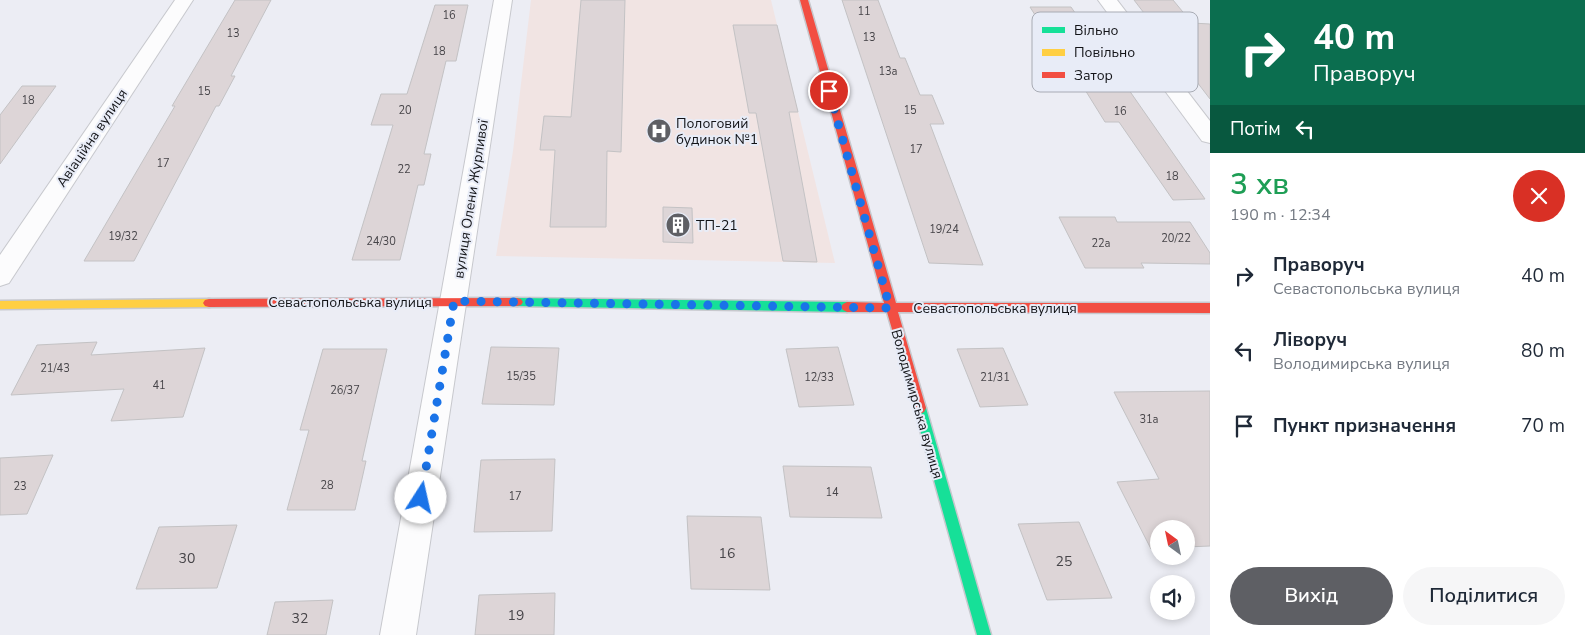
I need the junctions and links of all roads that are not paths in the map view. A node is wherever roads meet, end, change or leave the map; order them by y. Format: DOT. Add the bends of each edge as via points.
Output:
graph roads {
  1 [pos="184,0"];
  2 [pos="503,0"];
  3 [pos="804,0"];
  4 [pos="1107,0"];
  5 [pos="1116,12"];
  6 [pos="1177,92"];
  7 [pos="1210,136"];
  8 [pos="0,276"];
  9 [pos="454,301"];
  10 [pos="0,305"];
  11 [pos="890,308"];
  12 [pos="1210,308"];
  13 [pos="398,635"];
  14 [pos="984,635"];
  1 -- 8 [label="street, Авіаційна вулиця"];
  2 -- 9 [label="street, вулиця Олени Журливої"];
  3 -- 11 [label="street, Володимирська вулиця"];
  4 -- 5 [label="street"];
  6 -- 7 [label="street"];
  9 -- 10 [label="street, Севастопольська вулиця"];
  9 -- 11 [label="street, Севастопольська вулиця"];
  9 -- 13 [label="street, вулиця Олени Журливої"];
  11 -- 12 [label="street, Севастопольська вулиця"];
  11 -- 14 [label="street, Володимирська вулиця"];
}
